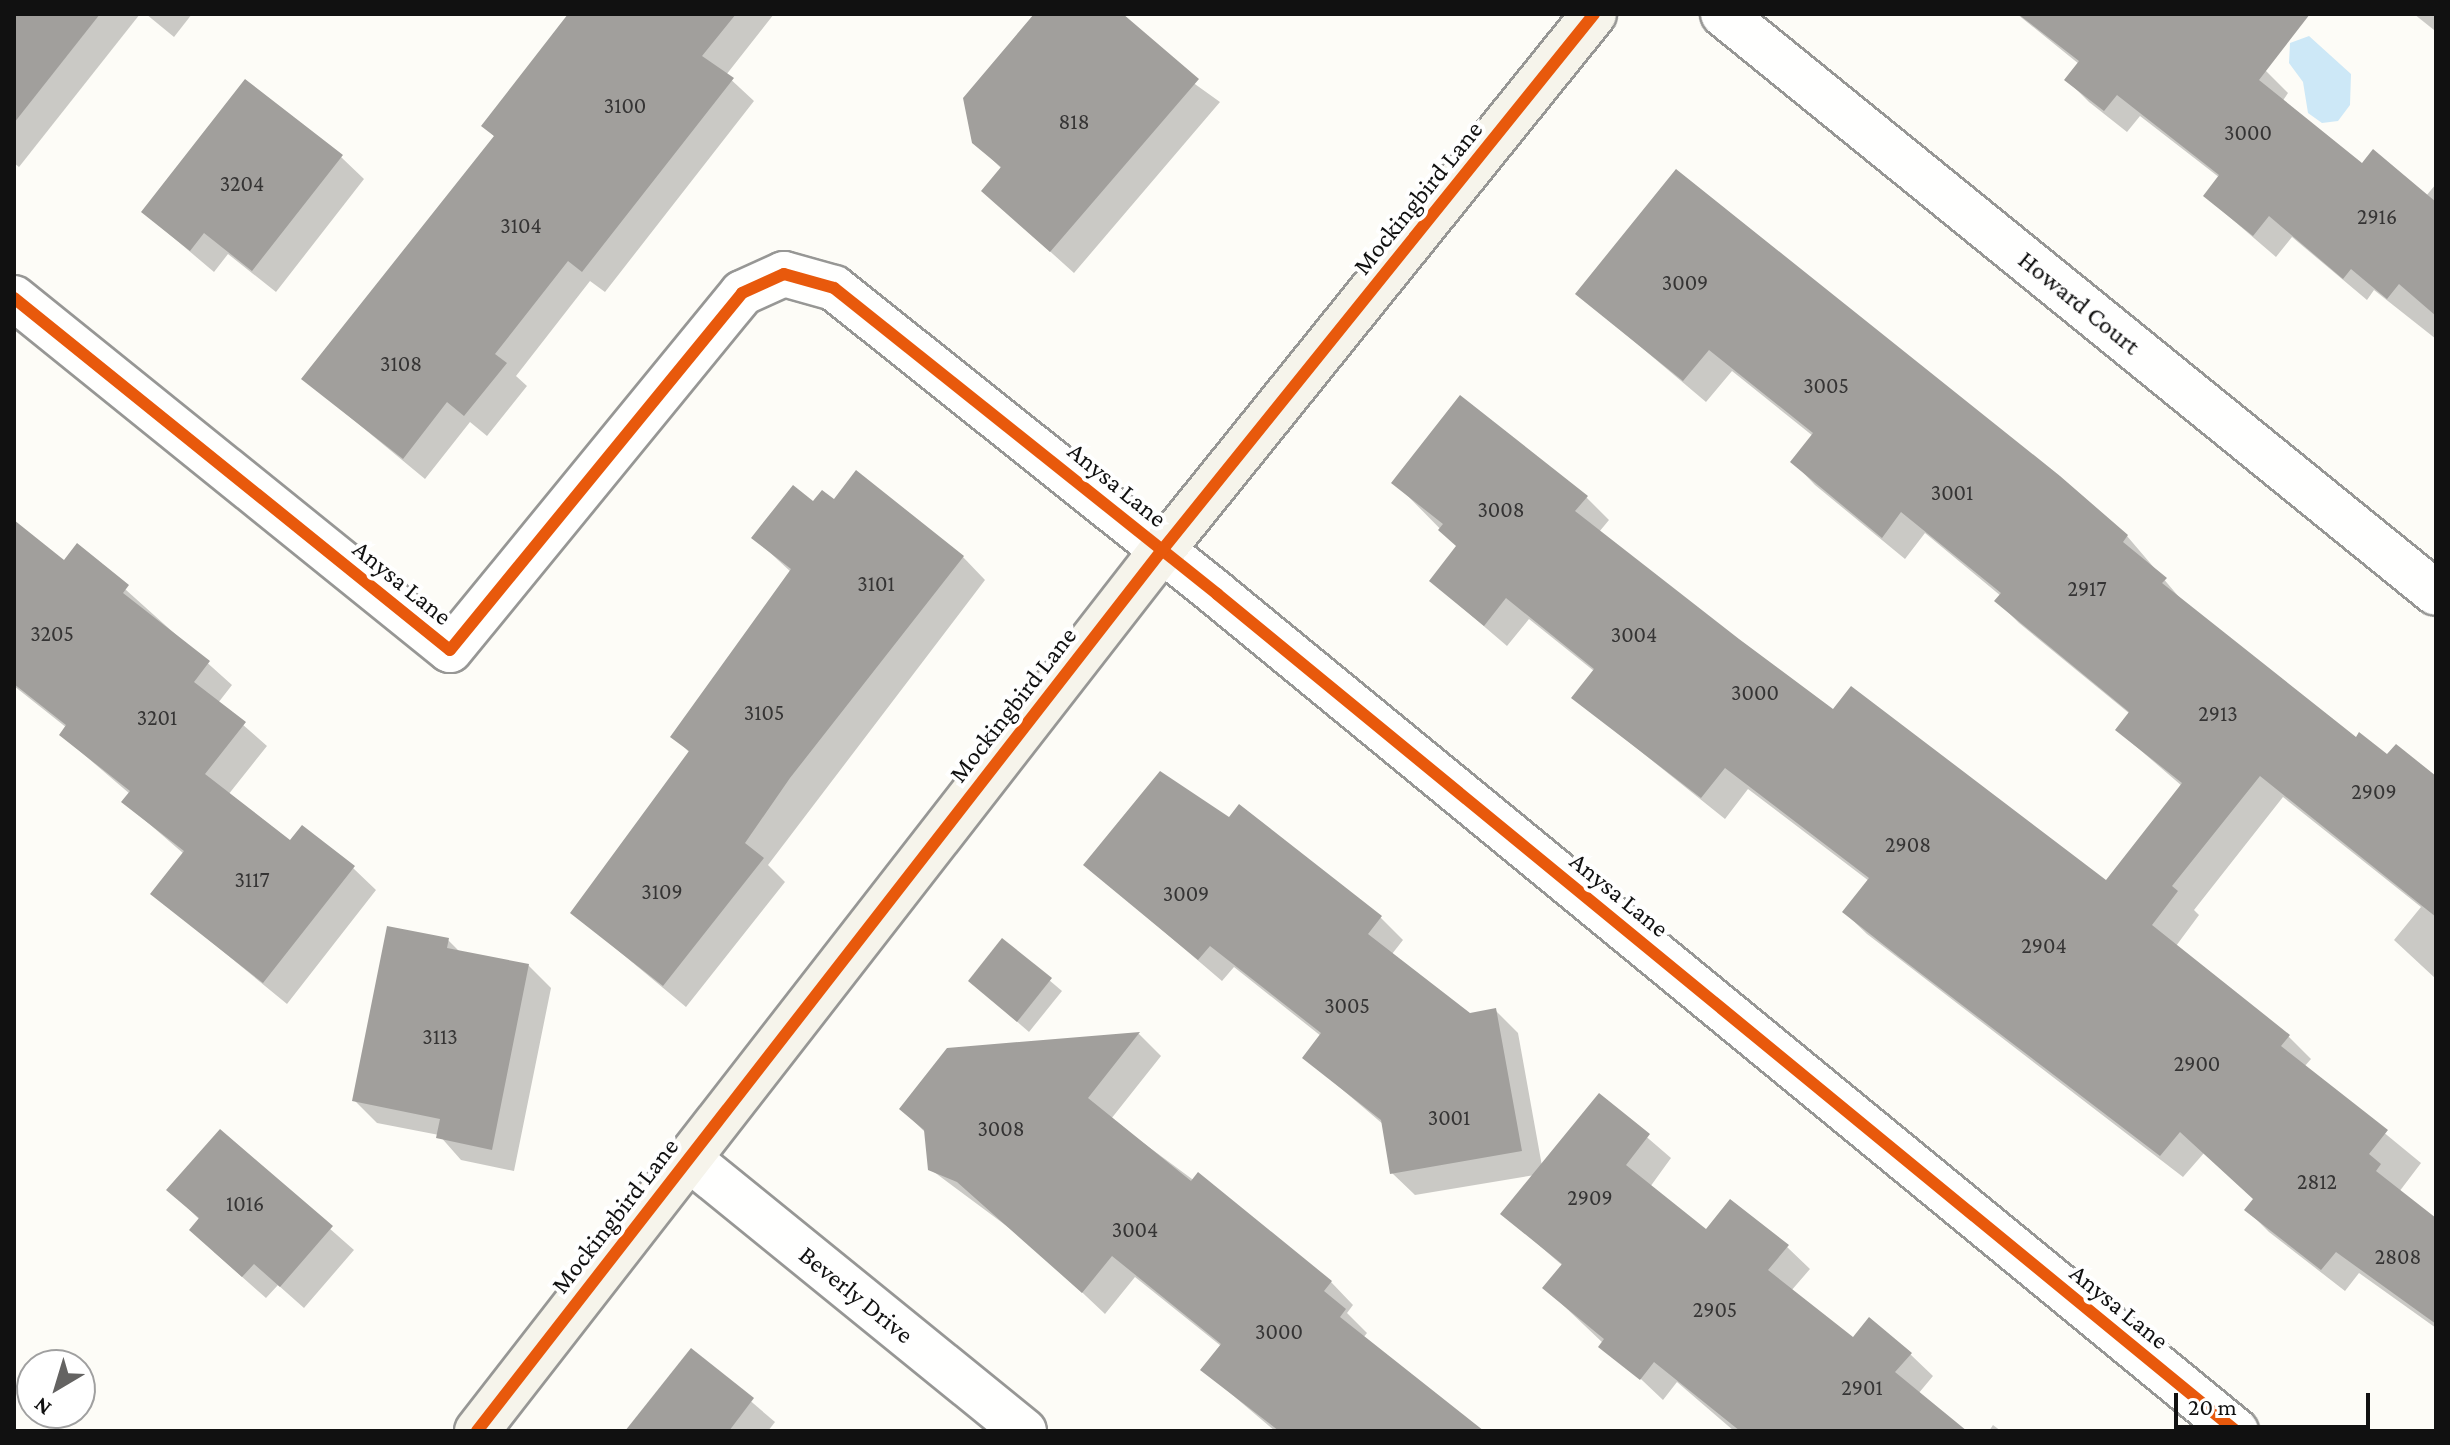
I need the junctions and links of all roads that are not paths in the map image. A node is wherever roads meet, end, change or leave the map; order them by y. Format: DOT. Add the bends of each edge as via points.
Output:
graph roads {
  1 [pos="1594,14"];
  2 [pos="1723,14"];
  3 [pos="14,298"];
  4 [pos="1163,549"];
  5 [pos="2436,593"];
  6 [pos="688,1158"];
  7 [pos="477,1431"];
  8 [pos="1024,1431"];
  9 [pos="2236,1431"];
  1 -- 4 [label="street, Mockingbird Lane"];
  2 -- 5 [label="street, Howard Court"];
  3 -- 4 [label="street, Anysa Lane" via="450,650 726,310 761,281 784,274 860,304"];
  4 -- 6 [label="street, Mockingbird Lane"];
  4 -- 9 [label="street, Anysa Lane"];
  6 -- 7 [label="street, Mockingbird Lane"];
  6 -- 8 [label="street, Beverly Drive"];
}
